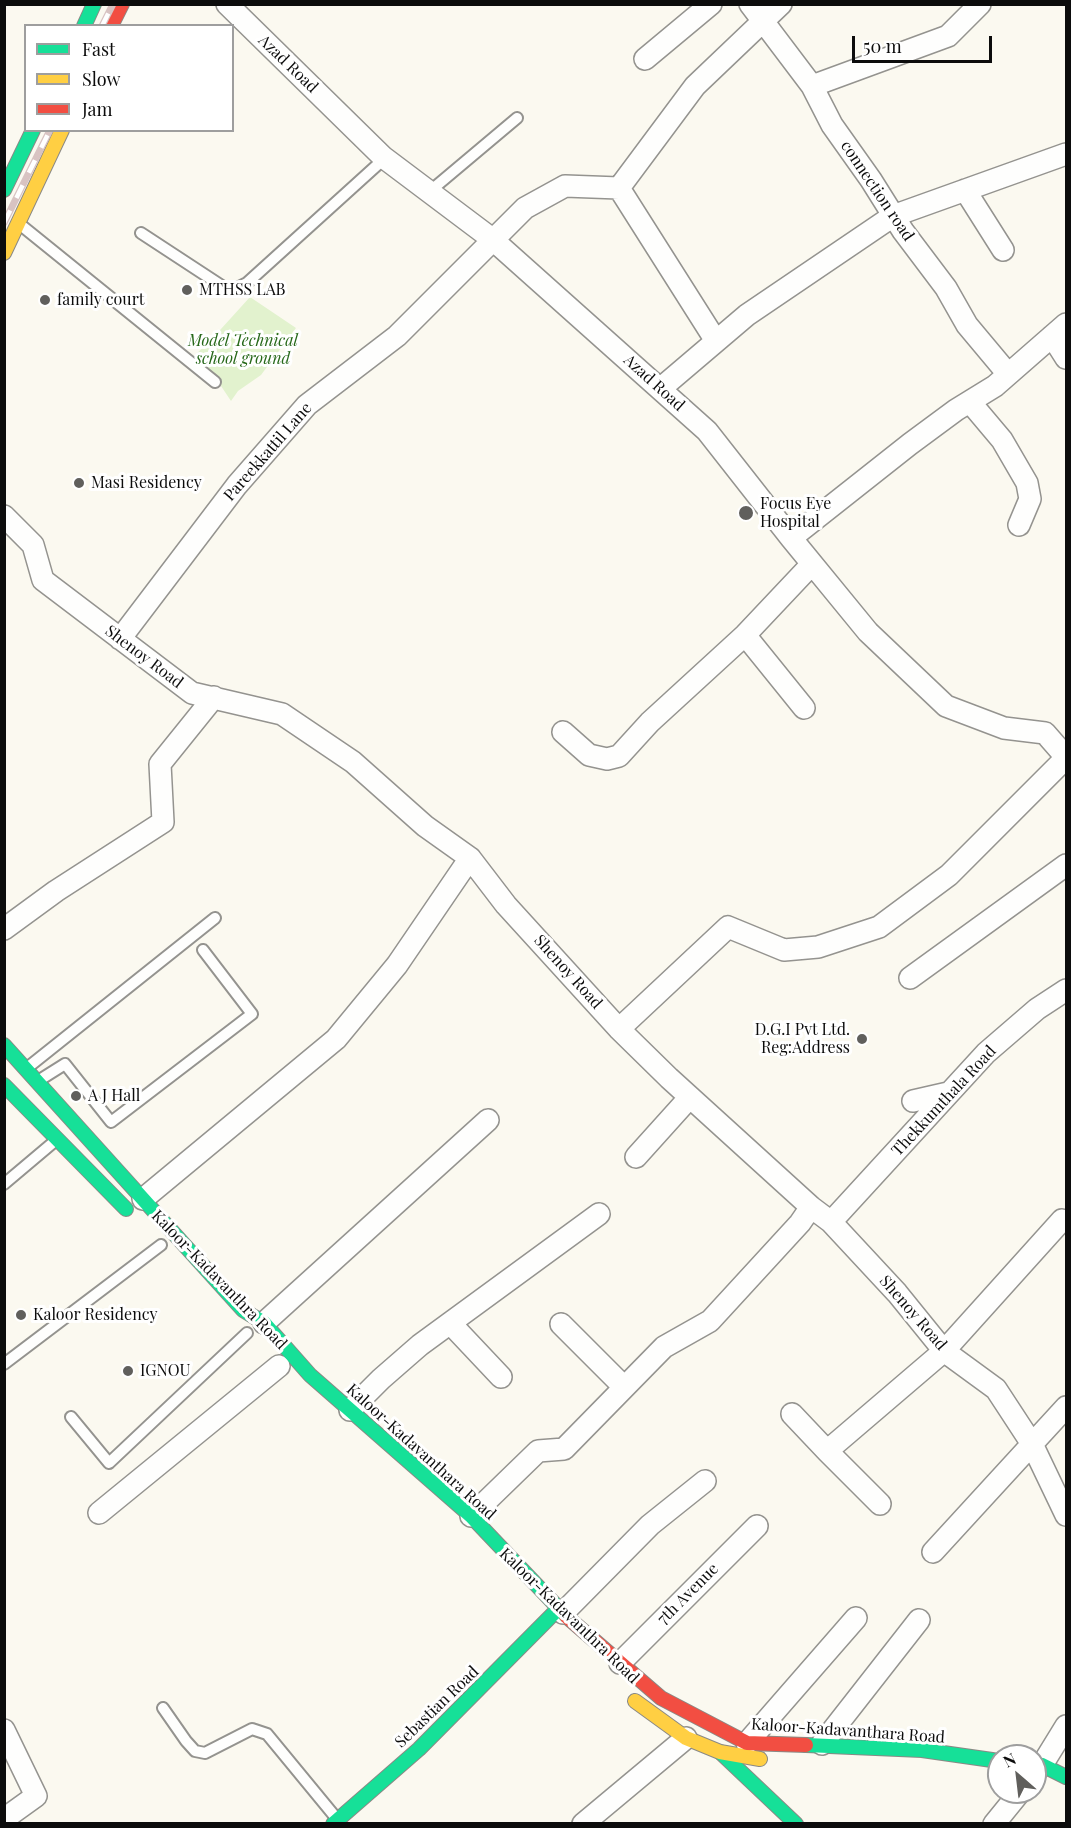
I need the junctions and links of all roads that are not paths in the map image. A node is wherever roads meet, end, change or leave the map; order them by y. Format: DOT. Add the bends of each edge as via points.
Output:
graph roads {
  1 [pos="122,4"];
  2 [pos="227,4"];
  3 [pos="711,4"];
  4 [pos="750,4"];
  5 [pos="782,4"];
  6 [pos="980,4"];
  7 [pos="764,21"];
  8 [pos="112,24"];
  9 [pos="645,58"];
  10 [pos="812,86"];
  11 [pos="517,118"];
  12 [pos="32,132"];
  13 [pos="61,132"];
  14 [pos="1066,154"];
  15 [pos="385,158"];
  16 [pos="619,188"];
  17 [pos="4,190"];
  18 [pos="965,190"];
  19 [pos="429,192"];
  20 [pos="893,216"];
  21 [pos="19,224"];
  22 [pos="141,233"];
  23 [pos="492,239"];
  24 [pos="1002,250"];
  25 [pos="4,253"];
  26 [pos="1059,330"];
  27 [pos="716,341"];
  28 [pos="1066,358"];
  29 [pos="1008,374"];
  30 [pos="215,382"];
  31 [pos="660,389"];
  32 [pos="970,402"];
  33 [pos="4,516"];
  34 [pos="1019,525"];
  35 [pos="791,538"];
  36 [pos="812,564"];
  37 [pos="745,635"];
  38 [pos="120,639"];
  39 [pos="214,698"];
  40 [pos="804,708"];
  41 [pos="563,732"];
  42 [pos="1066,757"];
  43 [pos="470,858"];
  44 [pos="1066,865"];
  45 [pos="215,918"];
  46 [pos="4,929"];
  47 [pos="203,950"];
  48 [pos="910,978"];
  49 [pos="1066,990"];
  50 [pos="620,1029"];
  51 [pos="4,1045"];
  52 [pos="32,1074"];
  53 [pos="4,1084"];
  54 [pos="948,1093"];
  55 [pos="690,1097"];
  56 [pos="913,1101"];
  57 [pos="488,1120"];
  58 [pos="58,1139"];
  59 [pos="636,1157"];
  60 [pos="4,1184"];
  61 [pos="143,1199"];
  62 [pos="811,1207"];
  63 [pos="599,1214"];
  64 [pos="137,1220"];
  65 [pos="1062,1220"];
  66 [pos="831,1222"];
  67 [pos="160,1244"];
  68 [pos="225,1310"];
  69 [pos="451,1324"];
  70 [pos="561,1324"];
  71 [pos="255,1332"];
  72 [pos="944,1352"];
  73 [pos="4,1364"];
  74 [pos="281,1368"];
  75 [pos="501,1377"];
  76 [pos="624,1387"];
  77 [pos="1066,1407"];
  78 [pos="350,1410"];
  79 [pos="792,1414"];
  80 [pos="71,1417"];
  81 [pos="1032,1444"];
  82 [pos="826,1451"];
  83 [pos="705,1481"];
  84 [pos="880,1504"];
  85 [pos="99,1513"];
  86 [pos="1066,1515"];
  87 [pos="471,1516"];
  88 [pos="757,1526"];
  89 [pos="933,1552"];
  90 [pos="552,1617"];
  91 [pos="856,1618"];
  92 [pos="919,1620"];
  93 [pos="620,1663"];
  94 [pos="626,1695"];
  95 [pos="163,1708"];
  96 [pos="1066,1726"];
  97 [pos="4,1730"];
  98 [pos="686,1738"];
  99 [pos="747,1743"];
  100 [pos="822,1744"];
  101 [pos="720,1752"];
  102 [pos="1047,1753"];
  103 [pos="987,1759"];
  104 [pos="769,1761"];
  105 [pos="1047,1770"];
  106 [pos="1066,1777"];
  107 [pos="1010,1804"];
  108 [pos="4,1819"];
  109 [pos="337,1822"];
  110 [pos="583,1824"];
  111 [pos="796,1824"];
  112 [pos="994,1824"];
  1 -- 8 [label="main road"];
  2 -- 15 [label="street, Azad Road"];
  3 -- 9 [label="street"];
  4 -- 7 [label="street, connection road"];
  5 -- 7 [label="street"];
  6 -- 10 [label="street" via="948,36"];
  7 -- 10 [label="street, connection road"];
  7 -- 16 [label="street" via="695,86"];
  10 -- 20 [label="street, connection road" via="832,125"];
  11 -- 19 [label="lane"];
  12 -- 17 [label="main road"];
  13 -- 21 [label="main road"];
  14 -- 18 [label="street"];
  15 -- 19 [label="street, Azad Road"];
  15 -- 22 [label="lane" via="235,290 228,290"];
  16 -- 23 [label="street, Pareekkattil Lane" via="565,186 525,208"];
  16 -- 27 [label="street"];
  18 -- 20 [label="street"];
  18 -- 24 [label="street"];
  19 -- 23 [label="street, Azad Road"];
  20 -- 27 [label="street" via="747,315"];
  20 -- 29 [label="street, connection road" via="946,288 967,325"];
  21 -- 25 [label="main road"];
  21 -- 30 [label="lane"];
  23 -- 31 [label="street, Azad Road"];
  23 -- 38 [label="street, Pareekkattil Lane" via="397,336 307,405 237,484"];
  26 -- 28 [label="street"];
  26 -- 29 [label="street"];
  27 -- 31 [label="street"];
  29 -- 32 [label="street"];
  31 -- 35 [label="street, Azad Road" via="707,431"];
  32 -- 34 [label="street" via="1002,440 1027,483 1030,499"];
  32 -- 35 [label="street"];
  33 -- 38 [label="street, Shenoy Road" via="33,545 44,580"];
  35 -- 36 [label="street, Azad Road"];
  36 -- 37 [label="street"];
  36 -- 42 [label="street, Azad Road" via="868,632 946,706 1004,728 1045,733"];
  37 -- 40 [label="street"];
  37 -- 41 [label="street" via="619,756 607,759 589,755"];
  38 -- 39 [label="street, Shenoy Road" via="192,693"];
  39 -- 43 [label="street, Shenoy Road" via="282,714 353,762 425,826"];
  39 -- 46 [label="street" via="160,764 163,822"];
  42 -- 50 [label="street" via="949,875 879,927 818,947 784,950 728,927"];
  43 -- 50 [label="street, Shenoy Road" via="506,905"];
  43 -- 61 [label="street" via="397,965 336,1039"];
  44 -- 48 [label="street"];
  45 -- 52 [label="lane"];
  47 -- 52 [label="lane" via="252,1014 111,1122 65,1064"];
  49 -- 54 [label="street, Thekkumthala Road" via="986,1053"];
  50 -- 55 [label="street, Shenoy Road"];
  51 -- 52 [label="main road, Kaloor-Kadavanthara Road"];
  52 -- 53 [label="street"];
  52 -- 61 [label="main road, Kaloor-Kadavanthara Road"];
  53 -- 58 [label="main road, Kaloor-Kadavanthra Road"];
  54 -- 56 [label="street"];
  54 -- 66 [label="street, Thekkumthala Road"];
  55 -- 59 [label="street"];
  55 -- 62 [label="street, Shenoy Road"];
  57 -- 71 [label="street"];
  58 -- 60 [label="lane"];
  58 -- 64 [label="main road, Kaloor-Kadavanthra Road"];
  61 -- 71 [label="main road, Kaloor-Kadavanthara Road" via="243,1310"];
  62 -- 66 [label="street, Shenoy Road"];
  62 -- 76 [label="street" via="710,1321 664,1347"];
  63 -- 69 [label="street"];
  65 -- 72 [label="street"];
  66 -- 72 [label="street, Shenoy Road" via="897,1293"];
  67 -- 73 [label="lane"];
  68 -- 71 [label="main road, Kaloor-Kadavanthra Road"];
  69 -- 75 [label="street"];
  69 -- 78 [label="street" via="420,1345"];
  70 -- 76 [label="street"];
  71 -- 78 [label="main road, Kaloor-Kadavanthara Road"];
  71 -- 80 [label="lane" via="109,1463"];
  72 -- 81 [label="street, Shenoy Road" via="996,1389"];
  72 -- 82 [label="street"];
  74 -- 85 [label="street"];
  76 -- 87 [label="street" via="564,1449 538,1451"];
  77 -- 81 [label="street"];
  78 -- 87 [label="main road, Kaloor-Kadavanthara Road"];
  79 -- 82 [label="street"];
  81 -- 86 [label="street, Shenoy Road"];
  81 -- 89 [label="street"];
  82 -- 84 [label="street"];
  83 -- 90 [label="street" via="650,1525"];
  87 -- 90 [label="main road, Kaloor-Kadavanthara Road"];
  88 -- 93 [label="street, 7th Avenue"];
  90 -- 93 [label="main road, Kaloor-Kadavanthara Road"];
  90 -- 109 [label="main road, Sebastian Road" via="419,1749"];
  91 -- 99 [label="street"];
  92 -- 100 [label="street"];
  93 -- 99 [label="main road, Kaloor-Kadavanthara Road" via="661,1698"];
  94 -- 98 [label="main road, Kaloor-Kadavanthra Road"];
  95 -- 109 [label="lane" via="195,1751 205,1753 252,1729 267,1734"];
  96 -- 102 [label="street"];
  97 -- 108 [label="street" via="36,1796"];
  98 -- 101 [label="main road, Kaloor-Kadavanthra Road"];
  98 -- 110 [label="street"];
  99 -- 100 [label="main road, Kaloor-Kadavanthara Road"];
  100 -- 103 [label="main road, Kaloor-Kadavanthara Road" via="922,1750"];
  101 -- 104 [label="main road, Kaloor-Kadavanthra Road"];
  101 -- 111 [label="main road"];
  105 -- 106 [label="main road"];
  107 -- 112 [label="street"];
}
